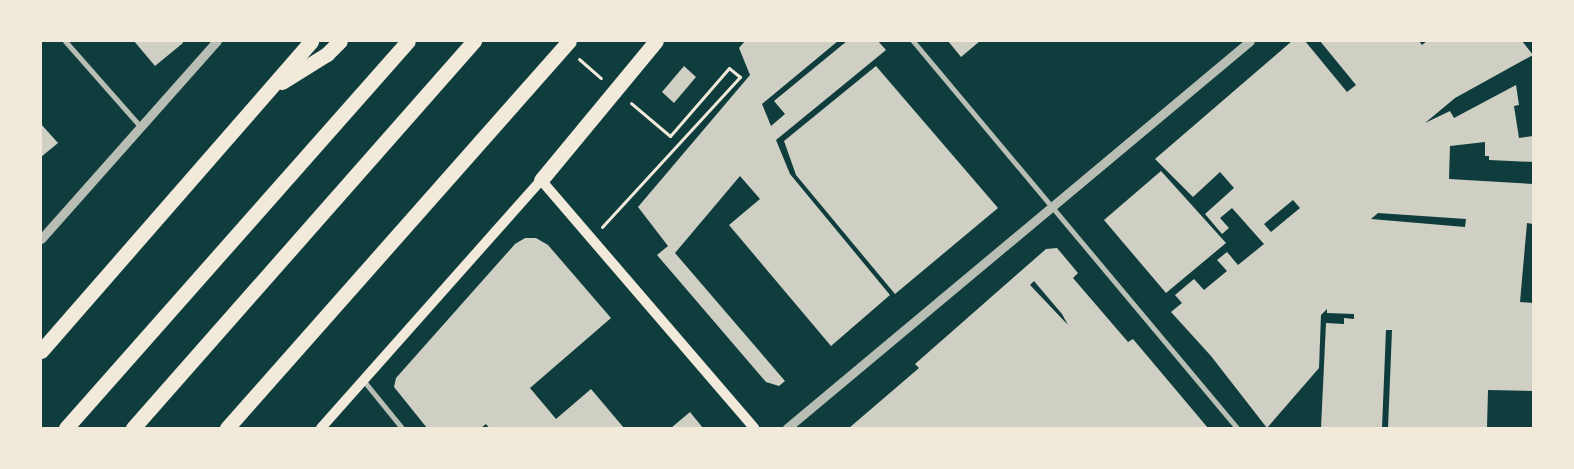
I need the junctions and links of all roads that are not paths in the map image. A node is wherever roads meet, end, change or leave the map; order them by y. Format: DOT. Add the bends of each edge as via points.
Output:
graph roads {
  1 [pos="65,41"];
  2 [pos="217,41"];
  3 [pos="311,41"];
  4 [pos="340,41"];
  5 [pos="408,41"];
  6 [pos="474,41"];
  7 [pos="569,41"];
  8 [pos="656,41"];
  9 [pos="912,41"];
  10 [pos="1250,41"];
  11 [pos="268,90"];
  12 [pos="140,126"];
  13 [pos="541,180"];
  14 [pos="1053,207"];
  15 [pos="41,239"];
  16 [pos="41,351"];
  17 [pos="363,380"];
  18 [pos="66,428"];
  19 [pos="133,428"];
  20 [pos="227,428"];
  21 [pos="321,428"];
  22 [pos="402,428"];
  23 [pos="754,428"];
  24 [pos="787,428"];
  25 [pos="1237,428"];
  1 -- 12 [label="street"];
  2 -- 12 [label="street"];
  3 -- 11 [label="highway"];
  4 -- 11 [label="highway" via="328,54"];
  5 -- 18 [label="highway"];
  6 -- 19 [label="highway"];
  7 -- 20 [label="highway"];
  8 -- 13 [label="highway"];
  9 -- 14 [label="street"];
  10 -- 14 [label="street"];
  11 -- 16 [label="highway"];
  12 -- 15 [label="street"];
  13 -- 17 [label="main road"];
  13 -- 23 [label="main road"];
  14 -- 24 [label="street"];
  14 -- 25 [label="street"];
  17 -- 21 [label="main road"];
  17 -- 22 [label="street"];
}
